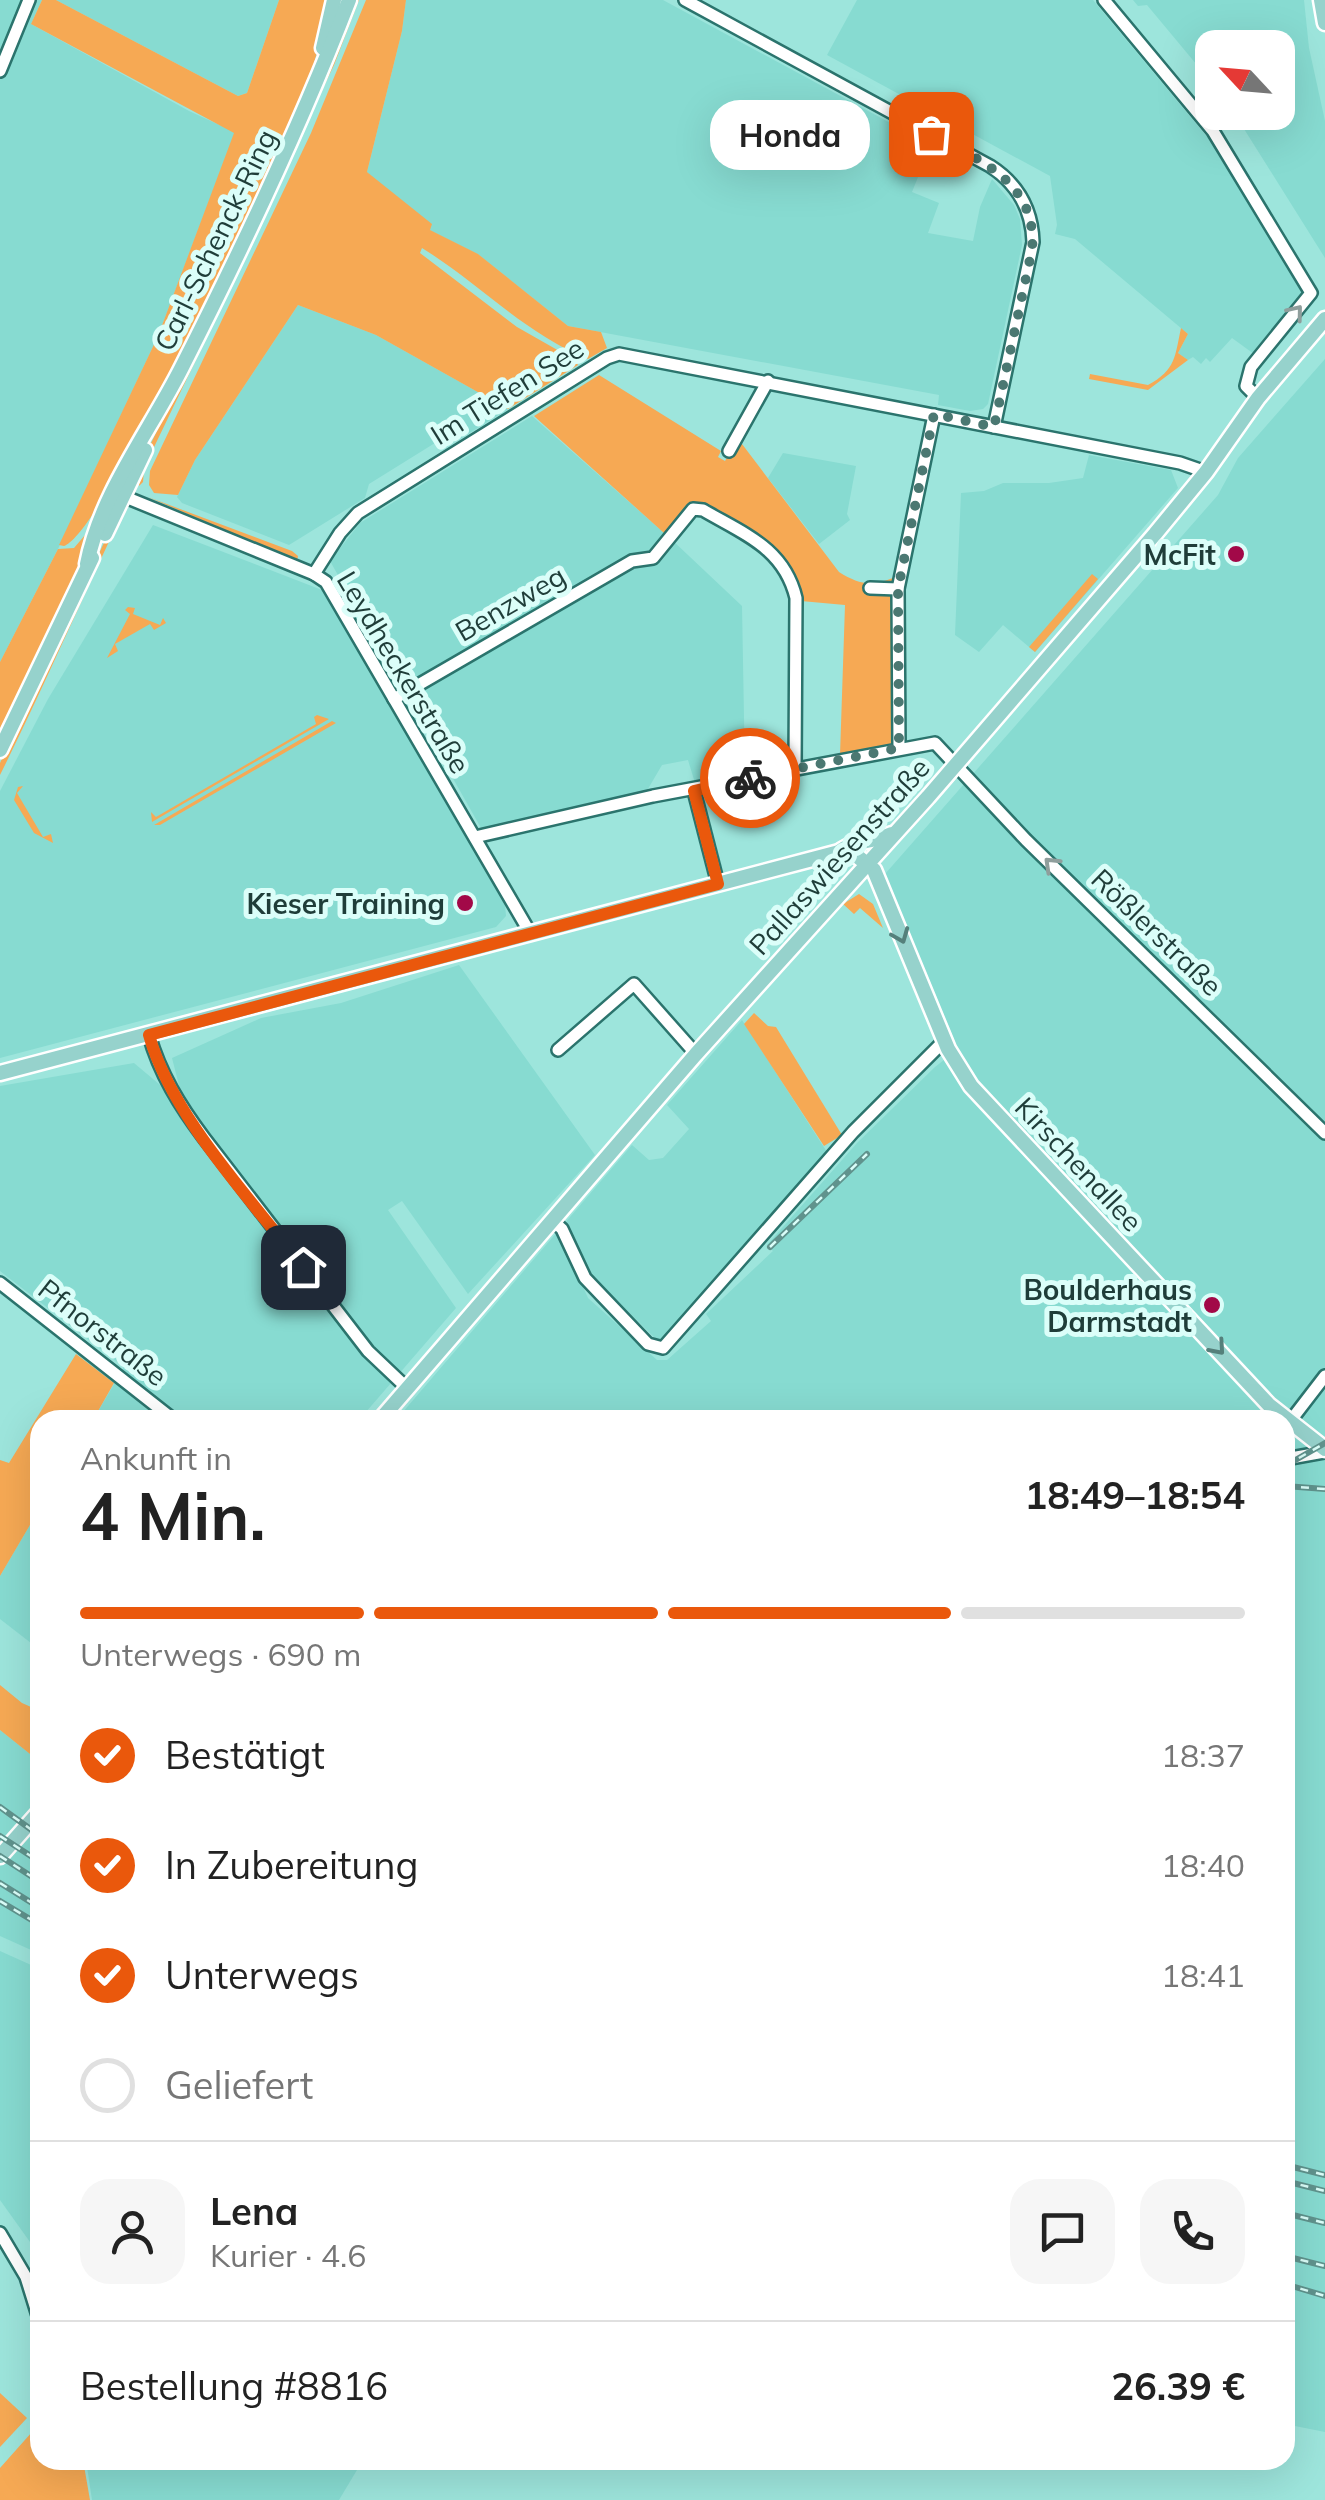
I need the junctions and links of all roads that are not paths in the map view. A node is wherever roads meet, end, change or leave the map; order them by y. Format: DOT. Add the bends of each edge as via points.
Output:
graph roads {
  1 [pos="30,0"];
  2 [pos="334,0"];
  3 [pos="349,0"];
  4 [pos="686,0"];
  5 [pos="1104,0"];
  6 [pos="1321,0"];
  7 [pos="1325,24"];
  8 [pos="0,71"];
  9 [pos="310,97"];
  10 [pos="1325,319"];
  11 [pos="768,381"];
  12 [pos="1258,398"];
  13 [pos="934,414"];
  14 [pos="994,427"];
  15 [pos="729,451"];
  16 [pos="1206,472"];
  17 [pos="118,495"];
  18 [pos="314,574"];
  19 [pos="870,588"];
  20 [pos="898,589"];
  21 [pos="394,699"];
  22 [pos="899,748"];
  23 [pos="0,750"];
  24 [pos="954,766"];
  25 [pos="794,768"];
  26 [pos="694,791"];
  27 [pos="897,832"];
  28 [pos="474,837"];
  29 [pos="840,852"];
  30 [pos="868,864"];
  31 [pos="718,884"];
  32 [pos="529,932"];
  33 [pos="149,1035"];
  34 [pos="944,1041"];
  35 [pos="558,1050"];
  36 [pos="696,1054"];
  37 [pos="0,1073"];
  38 [pos="1325,1133"];
  39 [pos="552,1220"];
  40 [pos="0,1283"];
  41 [pos="1325,1376"];
  42 [pos="407,1388"];
  43 [pos="161,1410"];
  44 [pos="388,1410"];
  45 [pos="1273,1410"];
  46 [pos="1295,1415"];
  47 [pos="1295,1430"];
  48 [pos="1325,1451"];
  49 [pos="1295,1457"];
  50 [pos="30,1822"];
  51 [pos="0,1856"];
  52 [pos="0,2233"];
  53 [pos="30,2290"];
  1 -- 8 [label="street"];
  2 -- 9 [label="main road, Carl-Schenck-Ring"];
  3 -- 9 [label="main road, Carl-Schenck-Ring"];
  4 -- 14 [label="street" via="990,166 1017,190 1033,242"];
  12 -- 5 [label="street, one-way" via="1246,386 1252,368 1311,294 1213,131"];
  6 -- 7 [label="main road"];
  9 -- 17 [label="main road, Carl-Schenck-Ring"];
  10 -- 12 [label="main road, Pallaswiesenstraße"];
  11 -- 13 [label="street, Im Tiefen See"];
  11 -- 15 [label="street"];
  11 -- 18 [label="street, Im Tiefen See" via="633,354 612,356 355,515"];
  12 -- 16 [label="main road, Pallaswiesenstraße"];
  13 -- 14 [label="street, Im Tiefen See"];
  13 -- 20 [label="street"];
  14 -- 16 [label="street, Im Tiefen See"];
  16 -- 24 [label="main road, Pallaswiesenstraße"];
  17 -- 18 [label="street, Leydheckerstraße"];
  17 -- 23 [label="main road, Carl-Schenck-Ring"];
  18 -- 21 [label="street, Leydheckerstraße" via="333,592"];
  19 -- 20 [label="street"];
  20 -- 22 [label="street"];
  21 -- 25 [label="street, Benzweg" via="632,561 653,558 693,510 703,510 764,546 791,577"];
  21 -- 28 [label="street, Leydheckerstraße"];
  22 -- 24 [label="street, Rößlerstraße" via="934,744"];
  22 -- 25 [label="street"];
  24 -- 27 [label="main road, Pallaswiesenstraße"];
  38 -- 24 [label="street, Rößlerstraße, one-way"];
  25 -- 26 [label="street"];
  26 -- 28 [label="street"];
  26 -- 31 [label="street"];
  27 -- 29 [label="main road"];
  27 -- 30 [label="main road, Pallaswiesenstraße"];
  28 -- 32 [label="street, Leydheckerstraße"];
  29 -- 30 [label="main road"];
  29 -- 31 [label="main road"];
  30 -- 34 [label="main road, Kirschenallee, one-way"];
  30 -- 36 [label="main road, Pallaswiesenstraße"];
  31 -- 32 [label="main road"];
  32 -- 33 [label="main road"];
  33 -- 37 [label="main road"];
  33 -- 42 [label="street" via="188,1117 368,1350"];
  34 -- 39 [label="street" via="853,1132 662,1348 648,1344 585,1278"];
  34 -- 45 [label="main road, Kirschenallee, one-way" via="971,1086"];
  35 -- 36 [label="street" via="634,984"];
  36 -- 39 [label="main road, Pallaswiesenstraße"];
  39 -- 42 [label="main road, Pallaswiesenstraße"];
  40 -- 43 [label="street, Pfnorstraße"];
  41 -- 46 [label="street"];
  42 -- 44 [label="main road, Pallaswiesenstraße"];
  47 -- 48 [label="main road, Kirschenallee"];
  48 -- 49 [label="street"];
  50 -- 51 [label="main road"];
  52 -- 53 [label="street"];
}
